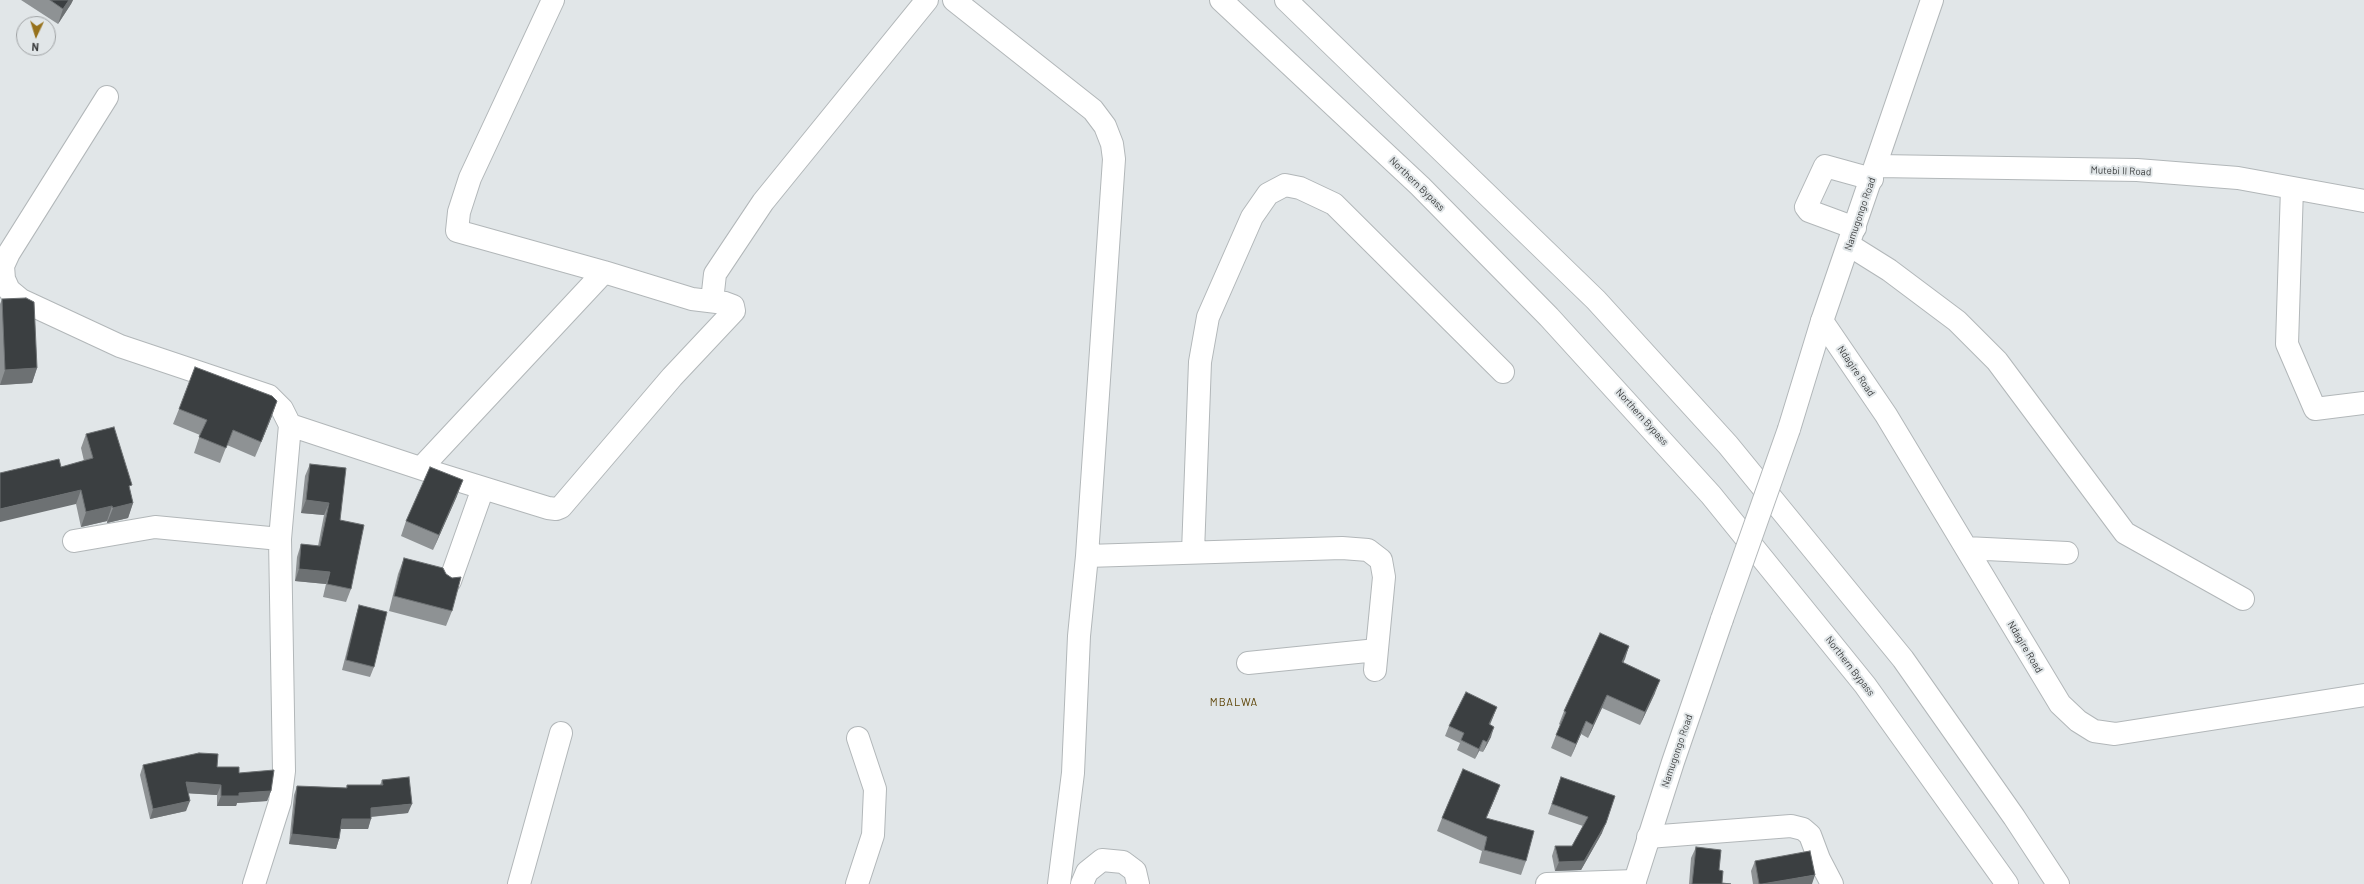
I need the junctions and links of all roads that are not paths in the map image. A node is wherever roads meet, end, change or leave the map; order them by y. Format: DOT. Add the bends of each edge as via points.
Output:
graph roads {
  1 [pos="553,0"];
  2 [pos="927,0"];
  3 [pos="954,0"];
  4 [pos="1221,0"];
  5 [pos="1286,0"];
  6 [pos="1932,0"];
  7 [pos="107,97"];
  8 [pos="1874,172"];
  9 [pos="2292,188"];
  10 [pos="2364,201"];
  11 [pos="1852,237"];
  12 [pos="604,272"];
  13 [pos="712,301"];
  14 [pos="1822,322"];
  15 [pos="1503,372"];
  16 [pos="2364,403"];
  17 [pos="290,425"];
  18 [pos="421,468"];
  19 [pos="483,488"];
  20 [pos="280,539"];
  21 [pos="74,541"];
  22 [pos="1966,548"];
  23 [pos="1193,552"];
  24 [pos="2067,553"];
  25 [pos="1088,556"];
  26 [pos="450,580"];
  27 [pos="2243,599"];
  28 [pos="1248,663"];
  29 [pos="2364,695"];
  30 [pos="561,734"];
  31 [pos="858,738"];
  32 [pos="1648,837"];
  33 [pos="1635,882"];
  34 [pos="254,884"];
  35 [pos="520,884"];
  36 [pos="857,884"];
  37 [pos="1059,884"];
  38 [pos="1082,884"];
  39 [pos="1138,884"];
  40 [pos="1547,884"];
  41 [pos="1832,884"];
  42 [pos="2007,884"];
  43 [pos="2058,884"];
  1 -- 12 [label="main road" via="470,178 459,212 457,231"];
  2 -- 13 [label="main road" via="763,202 715,274"];
  3 -- 25 [label="main road" via="1093,110 1105,126 1112,144 1114,159"];
  4 -- 42 [label="main road, Northern Bypass" via="1420,186 1549,317 1711,495 1866,685"];
  5 -- 43 [label="main road" via="1596,300 1728,445 1903,659"];
  6 -- 8 [label="main road, Namugongo Road"];
  7 -- 17 [label="main road" via="9,254 3,266 4,279 9,290 22,300 120,346 270,396 282,409"];
  8 -- 9 [label="main road, Mutebi II Road" via="2136,170 2238,178"];
  8 -- 11 [label="main road, Namugongo Road"];
  8 -- 11 [label="main road, Mutebi II Road" via="1825,166 1806,207"];
  9 -- 10 [label="main road, Mutebi II Road"];
  9 -- 16 [label="main road" via="2287,344 2315,409"];
  11 -- 14 [label="main road, Namugongo Road"];
  11 -- 27 [label="main road" via="1889,270 1957,321 1997,361 2125,533"];
  12 -- 13 [label="main road" via="692,299"];
  12 -- 18 [label="main road"];
  13 -- 19 [label="main road" via="732,306 734,311 672,376 561,507 548,508"];
  14 -- 22 [label="main road, Ndagire Road" via="1886,415"];
  14 -- 32 [label="main road, Namugongo Road, bridge" via="1789,429"];
  15 -- 23 [label="main road" via="1334,204 1285,184 1268,194 1252,217 1208,317 1200,362"];
  17 -- 18 [label="main road"];
  17 -- 20 [label="main road"];
  18 -- 19 [label="main road"];
  19 -- 26 [label="main road"];
  20 -- 21 [label="main road" via="155,527"];
  20 -- 34 [label="main road" via="284,771 280,802"];
  22 -- 24 [label="main road"];
  22 -- 29 [label="main road, Ndagire Road" via="2060,704 2094,731 2116,734 2140,732"];
  23 -- 25 [label="main road"];
  23 -- 28 [label="main road" via="1342,548 1368,550 1382,560 1384,577 1376,660"];
  25 -- 37 [label="main road" via="1079,636 1073,774"];
  30 -- 35 [label="main road"];
  31 -- 36 [label="main road" via="875,789 873,834"];
  32 -- 33 [label="main road, Namugongo Road"];
  32 -- 41 [label="main road" via="1791,826 1803,829 1810,835"];
  33 -- 40 [label="main road"];
  38 -- 39 [label="main road" via="1087,872 1102,860 1123,862 1135,871"];
}
